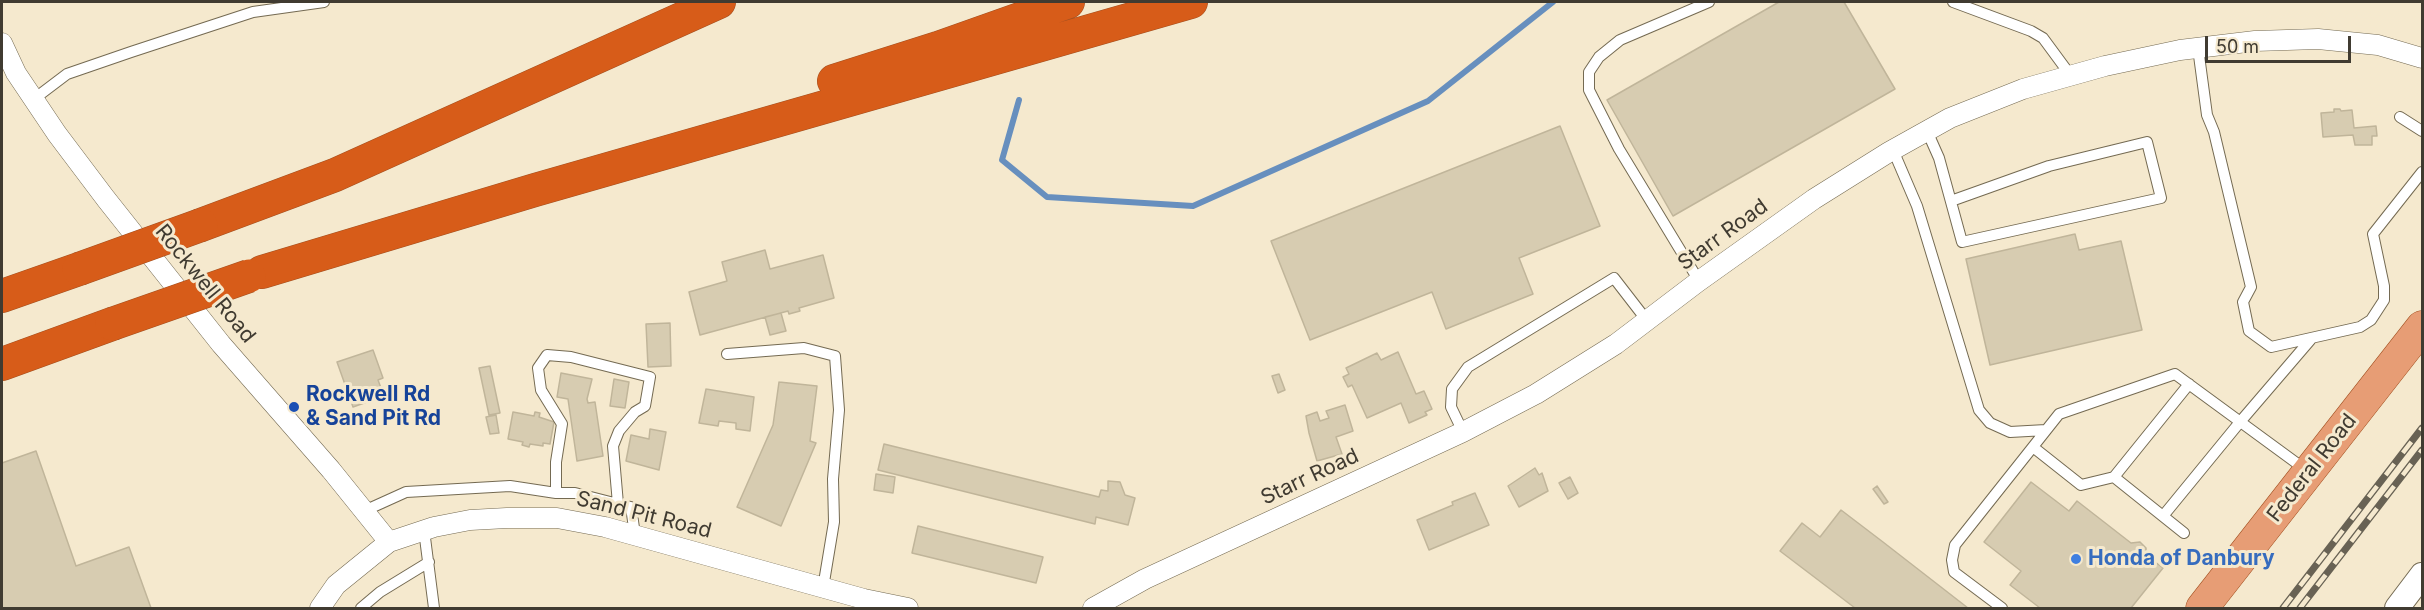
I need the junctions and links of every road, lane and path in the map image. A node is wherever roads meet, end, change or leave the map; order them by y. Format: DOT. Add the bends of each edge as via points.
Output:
graph roads {
  1 [pos="324,2"];
  2 [pos="719,2"];
  3 [pos="1068,2"];
  4 [pos="1191,2"];
  5 [pos="1708,2"];
  6 [pos="1953,2"];
  7 [pos="2,42"];
  8 [pos="2198,48"];
  9 [pos="2422,58"];
  10 [pos="2071,76"];
  11 [pos="34,99"];
  12 [pos="2400,117"];
  13 [pos="1927,131"];
  14 [pos="2422,131"];
  15 [pos="1893,150"];
  16 [pos="2422,172"];
  17 [pos="1951,201"];
  18 [pos="256,274"];
  19 [pos="1698,281"];
  20 [pos="2,296"];
  21 [pos="1648,322"];
  22 [pos="2422,327"];
  23 [pos="2312,338"];
  24 [pos="727,354"];
  25 [pos="2,363"];
  26 [pos="2189,384"];
  27 [pos="2240,422"];
  28 [pos="2046,430"];
  29 [pos="1463,432"];
  30 [pos="2033,447"];
  31 [pos="2308,472"];
  32 [pos="2114,477"];
  33 [pos="555,492"];
  34 [pos="618,504"];
  35 [pos="364,511"];
  36 [pos="2163,516"];
  37 [pos="424,530"];
  38 [pos="2184,533"];
  39 [pos="635,535"];
  40 [pos="389,542"];
  41 [pos="429,562"];
  42 [pos="2422,575"];
  43 [pos="823,588"];
  44 [pos="320,609"];
  45 [pos="361,609"];
  46 [pos="434,609"];
  47 [pos="908,609"];
  48 [pos="1093,609"];
  49 [pos="2002,609"];
  50 [pos="2202,609"];
  51 [pos="2397,609"];
  1 -- 11 [label="lane" via="253,12 131,52 67,74"];
  2 -- 20 [label="highway, bridge" via="335,175"];
  3 -- 18 [label="highway" via="871,70 557,163"];
  4 -- 18 [label="highway"];
  5 -- 19 [label="lane" via="1620,40 1599,57 1589,72 1589,90 1619,149"];
  6 -- 10 [label="lane" via="2043,38"];
  7 -- 11 [label="street, Rockwell Road"];
  8 -- 9 [label="street, Starr Road" via="2318,39 2378,45"];
  8 -- 10 [label="street, Starr Road"];
  8 -- 23 [label="lane" via="2207,115 2251,287 2243,302 2249,331 2271,347"];
  10 -- 13 [label="street, Starr Road" via="2023,89"];
  11 -- 35 [label="street, Rockwell Road" via="106,200 221,344"];
  12 -- 14 [label="lane"];
  13 -- 15 [label="street, Starr Road"];
  13 -- 17 [label="lane"];
  15 -- 19 [label="street, Starr Road"];
  15 -- 28 [label="lane" via="1917,206 1979,410 1990,423 2010,432"];
  16 -- 23 [label="lane" via="2373,234 2384,300 2371,320 2360,327"];
  17 -- 17 [label="lane" via="1962,242 2161,198 2147,142 2049,166"];
  18 -- 25 [label="highway, bridge"];
  19 -- 21 [label="street, Starr Road"];
  21 -- 29 [label="street, Starr Road" via="1536,394"];
  21 -- 29 [label="lane" via="1614,278 1468,367 1452,389 1451,407"];
  22 -- 31 [label="main road, Federal Road"];
  23 -- 27 [label="lane"];
  24 -- 43 [label="lane" via="804,348 835,356 839,410 834,522"];
  26 -- 27 [label="lane"];
  26 -- 28 [label="lane" via="2175,374 2059,414"];
  26 -- 32 [label="lane"];
  27 -- 31 [label="lane"];
  27 -- 36 [label="lane"];
  28 -- 30 [label="lane"];
  29 -- 48 [label="street, Starr Road" via="1145,579"];
  30 -- 32 [label="lane" via="2081,485"];
  30 -- 49 [label="lane" via="1955,545 1952,560 1954,572"];
  31 -- 50 [label="main road, Federal Road"];
  32 -- 36 [label="lane"];
  33 -- 34 [label="lane"];
  33 -- 34 [label="lane" via="555,462 562,424 541,390 538,368 546,355 571,357 650,377 645,406 619,431 614,446"];
  33 -- 35 [label="lane" via="510,486 406,492"];
  34 -- 39 [label="lane" via="631,507"];
  35 -- 40 [label="street, Rockwell Road"];
  36 -- 38 [label="lane"];
  37 -- 39 [label="street, Sand Pit Road" via="470,520 557,518"];
  37 -- 40 [label="street, Sand Pit Road"];
  37 -- 41 [label="lane"];
  39 -- 43 [label="street, Sand Pit Road"];
  40 -- 44 [label="street, Sand Pit Road" via="336,585"];
  41 -- 45 [label="lane" via="380,592"];
  41 -- 46 [label="lane"];
  42 -- 51 [label="street"];
  43 -- 47 [label="street, Sand Pit Road"];
}
